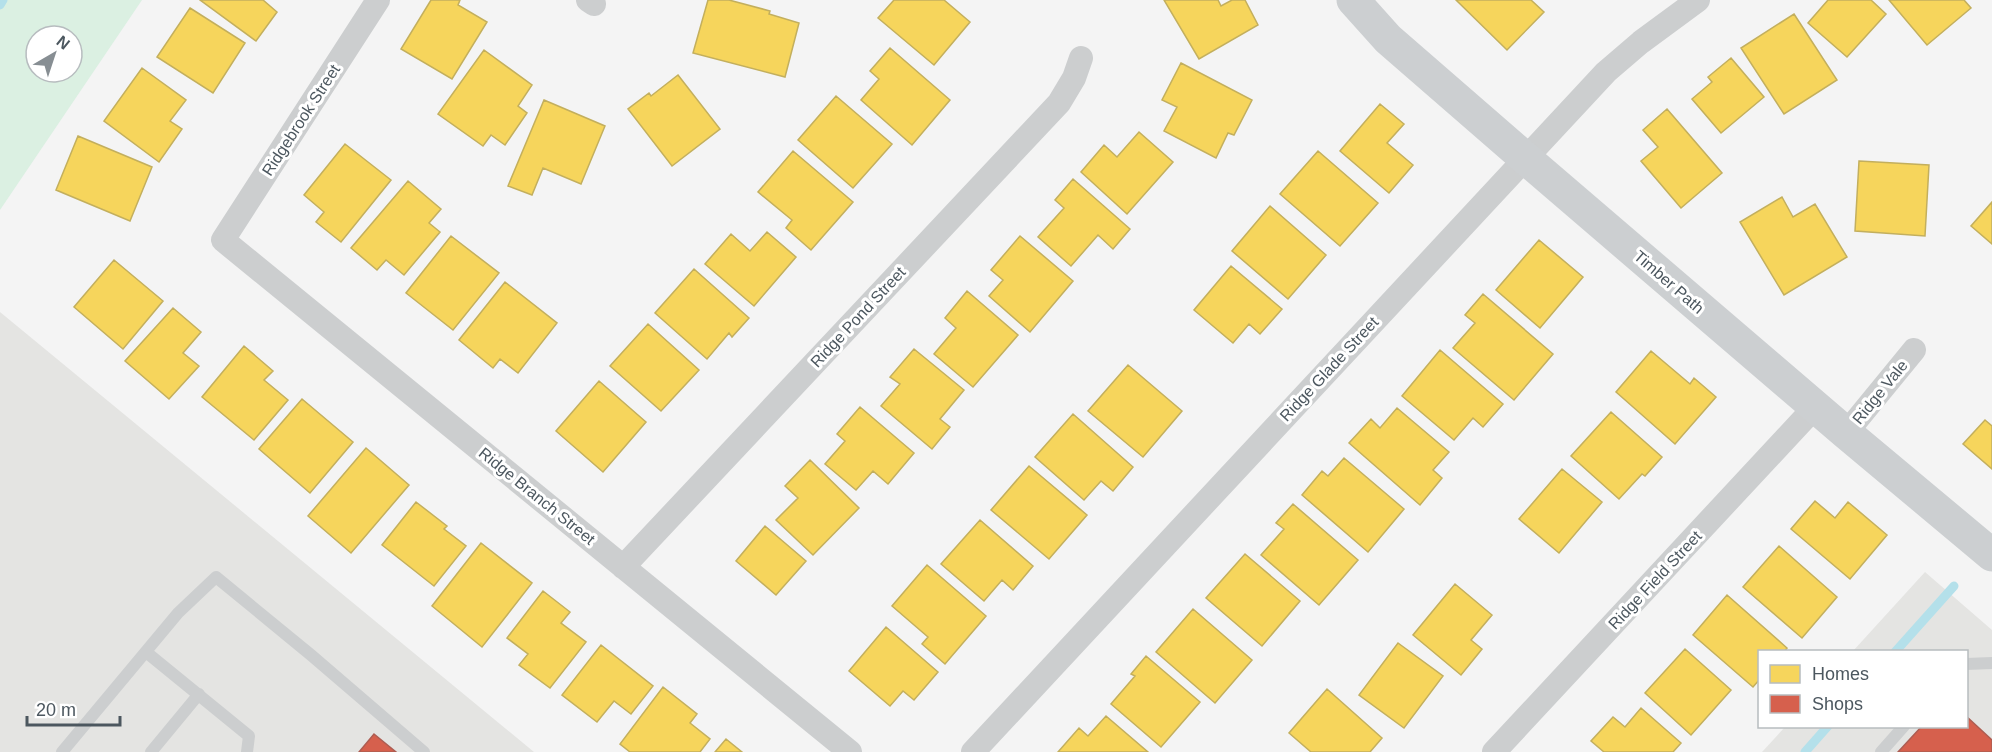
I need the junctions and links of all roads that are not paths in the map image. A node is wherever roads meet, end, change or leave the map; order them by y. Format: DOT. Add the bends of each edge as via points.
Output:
graph roads {
  1 [pos="378,0"];
  2 [pos="1353,0"];
  3 [pos="1698,0"];
  4 [pos="1081,58"];
  5 [pos="1525,158"];
  6 [pos="223,240"];
  7 [pos="1914,350"];
  8 [pos="1815,407"];
  9 [pos="1846,433"];
  10 [pos="1992,555"];
  11 [pos="623,567"];
  12 [pos="146,652"];
  13 [pos="1992,663"];
  14 [pos="1968,664"];
  15 [pos="199,694"];
  16 [pos="1902,728"];
  17 [pos="62,752"];
  18 [pos="151,752"];
  19 [pos="247,752"];
  20 [pos="424,752"];
  21 [pos="850,752"];
  22 [pos="973,752"];
  23 [pos="1494,752"];
  24 [pos="1881,752"];
  1 -- 6 [label="street, Ridgebrook Street"];
  2 -- 5 [label="street, Timber Path" via="1388,39"];
  3 -- 5 [label="street, Ridge Glade Street" via="1606,72"];
  4 -- 11 [label="street, Ridge Pond Street" via="1059,103"];
  5 -- 8 [label="street, Timber Path"];
  5 -- 22 [label="street, Ridge Glade Street"];
  6 -- 11 [label="street, Ridge Branch Street"];
  7 -- 9 [label="street, Ridge Vale"];
  8 -- 9 [label="street, Timber Path"];
  8 -- 23 [label="street, Ridge Field Street"];
  9 -- 10 [label="street, Timber Path"];
  11 -- 21 [label="street, Ridge Branch Street"];
  12 -- 15 [label="lane"];
  12 -- 17 [label="lane"];
  12 -- 20 [label="lane" via="178,613 216,577"];
  13 -- 14 [label="lane"];
  15 -- 18 [label="lane"];
  15 -- 19 [label="lane" via="249,736"];
  16 -- 24 [label="lane"];
}
